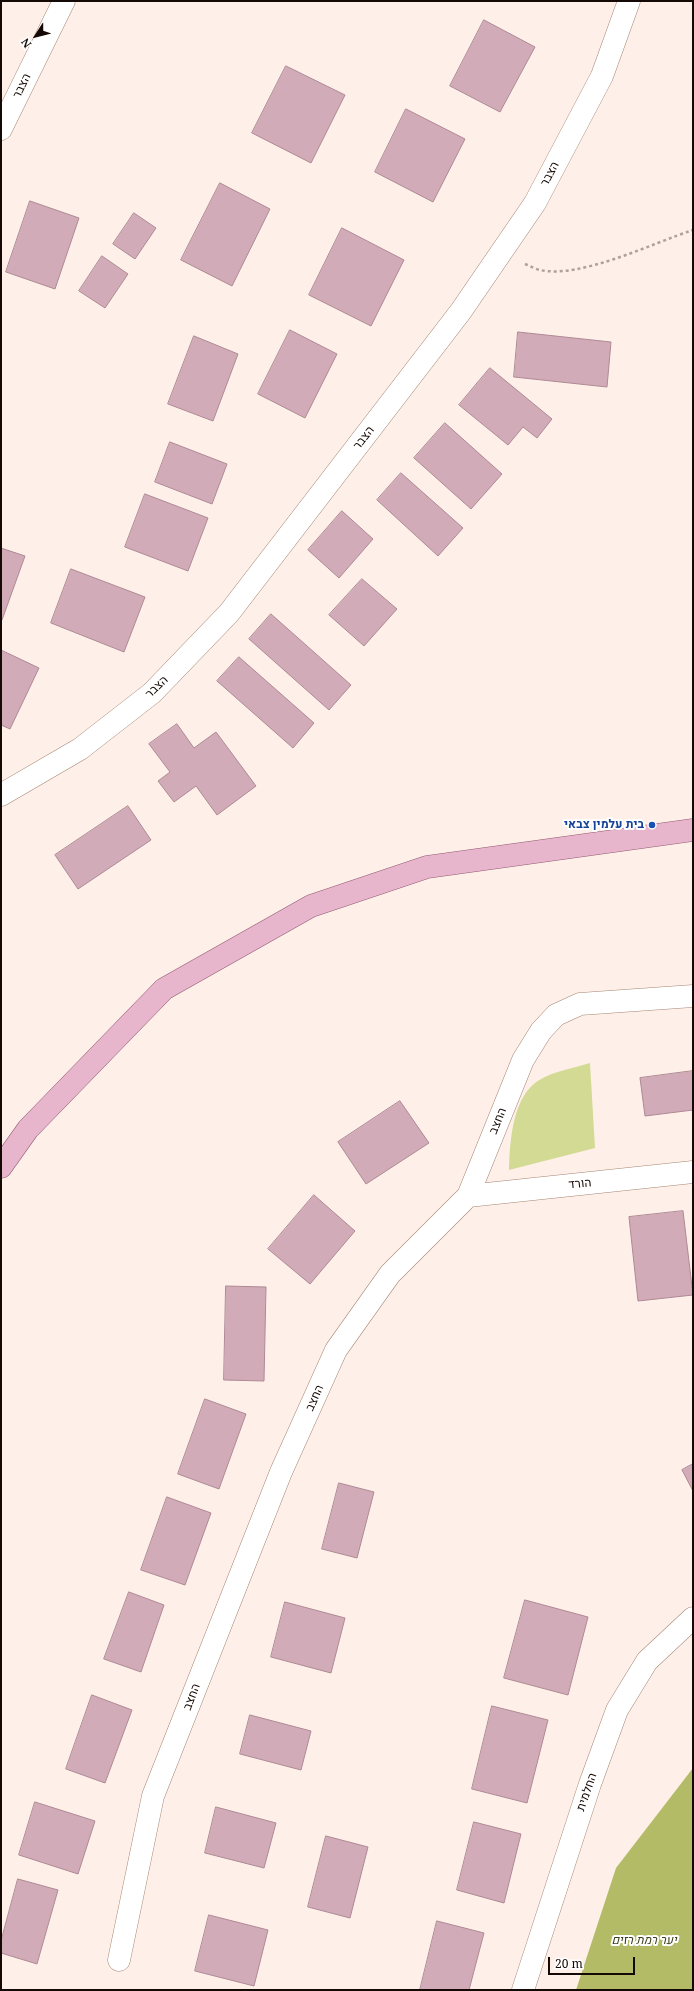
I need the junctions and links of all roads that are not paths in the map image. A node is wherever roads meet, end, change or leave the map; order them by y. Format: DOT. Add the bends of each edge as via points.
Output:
graph roads {
  1 [pos="64,1"];
  2 [pos="629,1"];
  3 [pos="1,129"];
  4 [pos="1,795"];
  5 [pos="693,830"];
  6 [pos="693,996"];
  7 [pos="1,1167"];
  8 [pos="693,1172"];
  9 [pos="468,1196"];
  10 [pos="693,1618"];
  11 [pos="119,1960"];
  12 [pos="523,1990"];
  1 -- 3 [label="street, הצבר"];
  2 -- 4 [label="street, הצבר" via="602,76 535,203 461,311 229,613 152,693 80,749"];
  5 -- 7 [label="main road" via="427,867 311,906 164,989 28,1129"];
  6 -- 9 [label="street, החצב" via="580,1004 556,1015 541,1031 523,1060"];
  8 -- 9 [label="street, הורד"];
  9 -- 11 [label="street, החצב" via="390,1274 336,1350 281,1472 153,1796"];
  10 -- 12 [label="street, החלמית" via="647,1660 617,1710 590,1784"];
}
